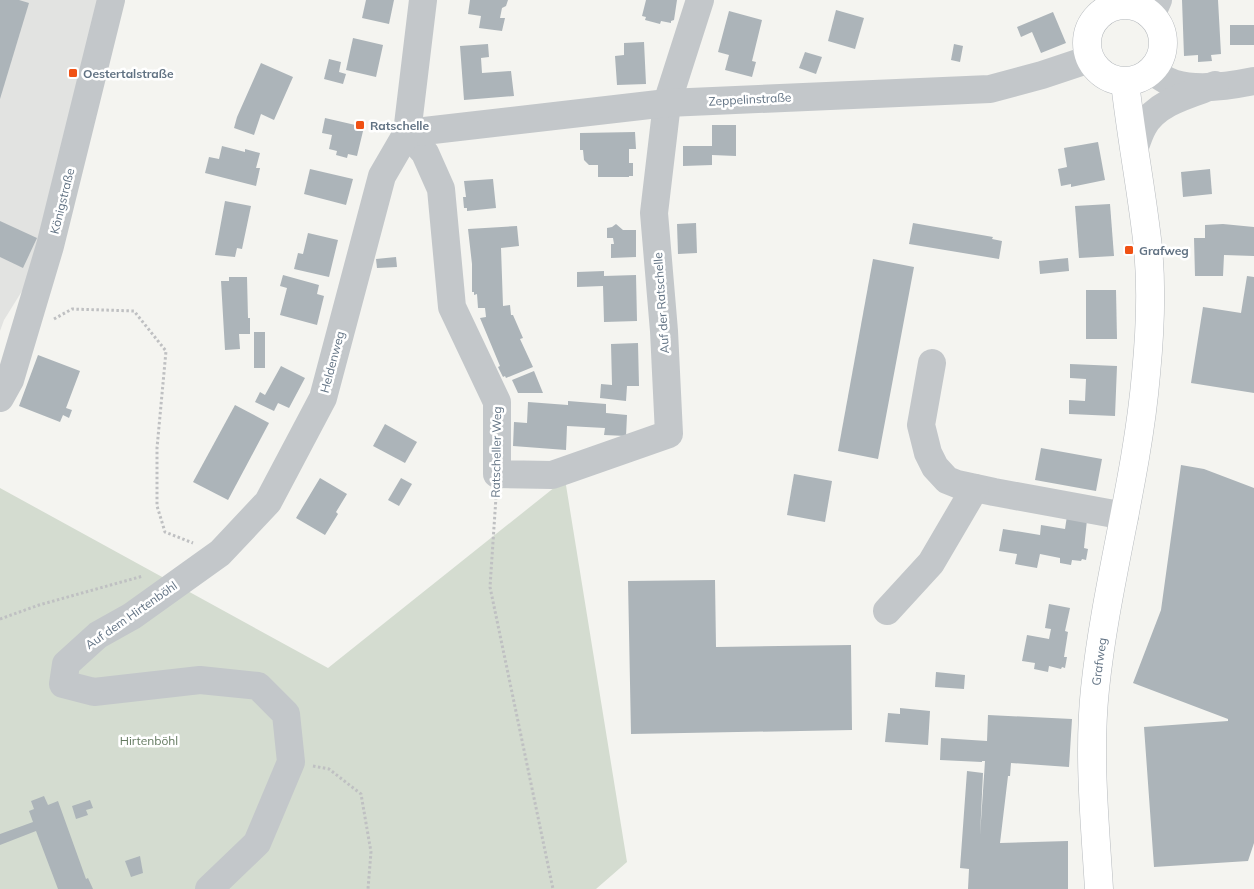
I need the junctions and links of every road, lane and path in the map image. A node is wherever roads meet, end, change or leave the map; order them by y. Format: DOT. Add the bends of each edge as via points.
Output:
graph roads {
  1 [pos="111,0"];
  2 [pos="700,0"];
  3 [pos="424,3"];
  4 [pos="1094,7"];
  5 [pos="1154,8"];
  6 [pos="1090,59"];
  7 [pos="1153,70"];
  8 [pos="1254,81"];
  9 [pos="1125,82"];
  10 [pos="1215,86"];
  11 [pos="667,103"];
  12 [pos="407,133"];
  13 [pos="1134,149"];
  14 [pos="23,336"];
  15 [pos="932,363"];
  16 [pos="0,398"];
  17 [pos="497,474"];
  18 [pos="975,488"];
  19 [pos="1125,516"];
  20 [pos="213,559"];
  21 [pos="144,576"];
  22 [pos="887,612"];
  23 [pos="0,619"];
  24 [pos="290,762"];
  25 [pos="209,889"];
  26 [pos="368,889"];
  27 [pos="553,889"];
  28 [pos="1099,889"];
  1 -- 14 [label="street, Königstraße" via="50,246"];
  2 -- 11 [label="street, Auf der Ratschelle"];
  3 -- 12 [label="street"];
  4 -- 5 [label="main road"];
  4 -- 6 [label="main road" via="1086,47"];
  5 -- 7 [label="main road" via="1163,36 1163,48"];
  6 -- 9 [label="main road" via="1104,75"];
  6 -- 11 [label="street, Zeppelinstraße" via="990,89"];
  7 -- 9 [label="main road" via="1135,81"];
  7 -- 10 [label="street" via="1158,76 1187,87"];
  8 -- 10 [label="street"];
  9 -- 13 [label="main road, Grafweg"];
  10 -- 13 [label="street" via="1173,101 1155,113 1143,126"];
  11 -- 12 [label="street, Zeppelinstraße"];
  11 -- 17 [label="street, Auf der Ratschelle" via="654,213 669,434 552,475"];
  12 -- 17 [label="street, Ratscheller Weg" via="425,153 440,189 452,307 497,402"];
  12 -- 20 [label="street, Heldenweg" via="382,176 323,398 268,502"];
  13 -- 19 [label="main road, Grafweg" via="1148,248 1150,287 1147,373"];
  14 -- 16 [label="street, Königstraße" via="10,380"];
  14 -- 20 [label="path" via="72,310 134,311 166,351 157,448 157,506 165,532"];
  15 -- 18 [label="street" via="921,425 928,453 947,480"];
  17 -- 27 [label="path, Ratscheller Weg" via="490,587"];
  18 -- 19 [label="street"];
  18 -- 22 [label="street" via="931,563"];
  19 -- 28 [label="main road, Grafweg" via="1107,601 1092,735"];
  20 -- 24 [label="street, Auf dem Hirtenböhl" via="98,636 66,664 63,684 94,692 200,680 258,686 286,714"];
  21 -- 23 [label="path"];
  24 -- 25 [label="street, Auf dem Hirtenböhl" via="257,843"];
  24 -- 26 [label="path" via="329,770 361,794 371,852"];
}
